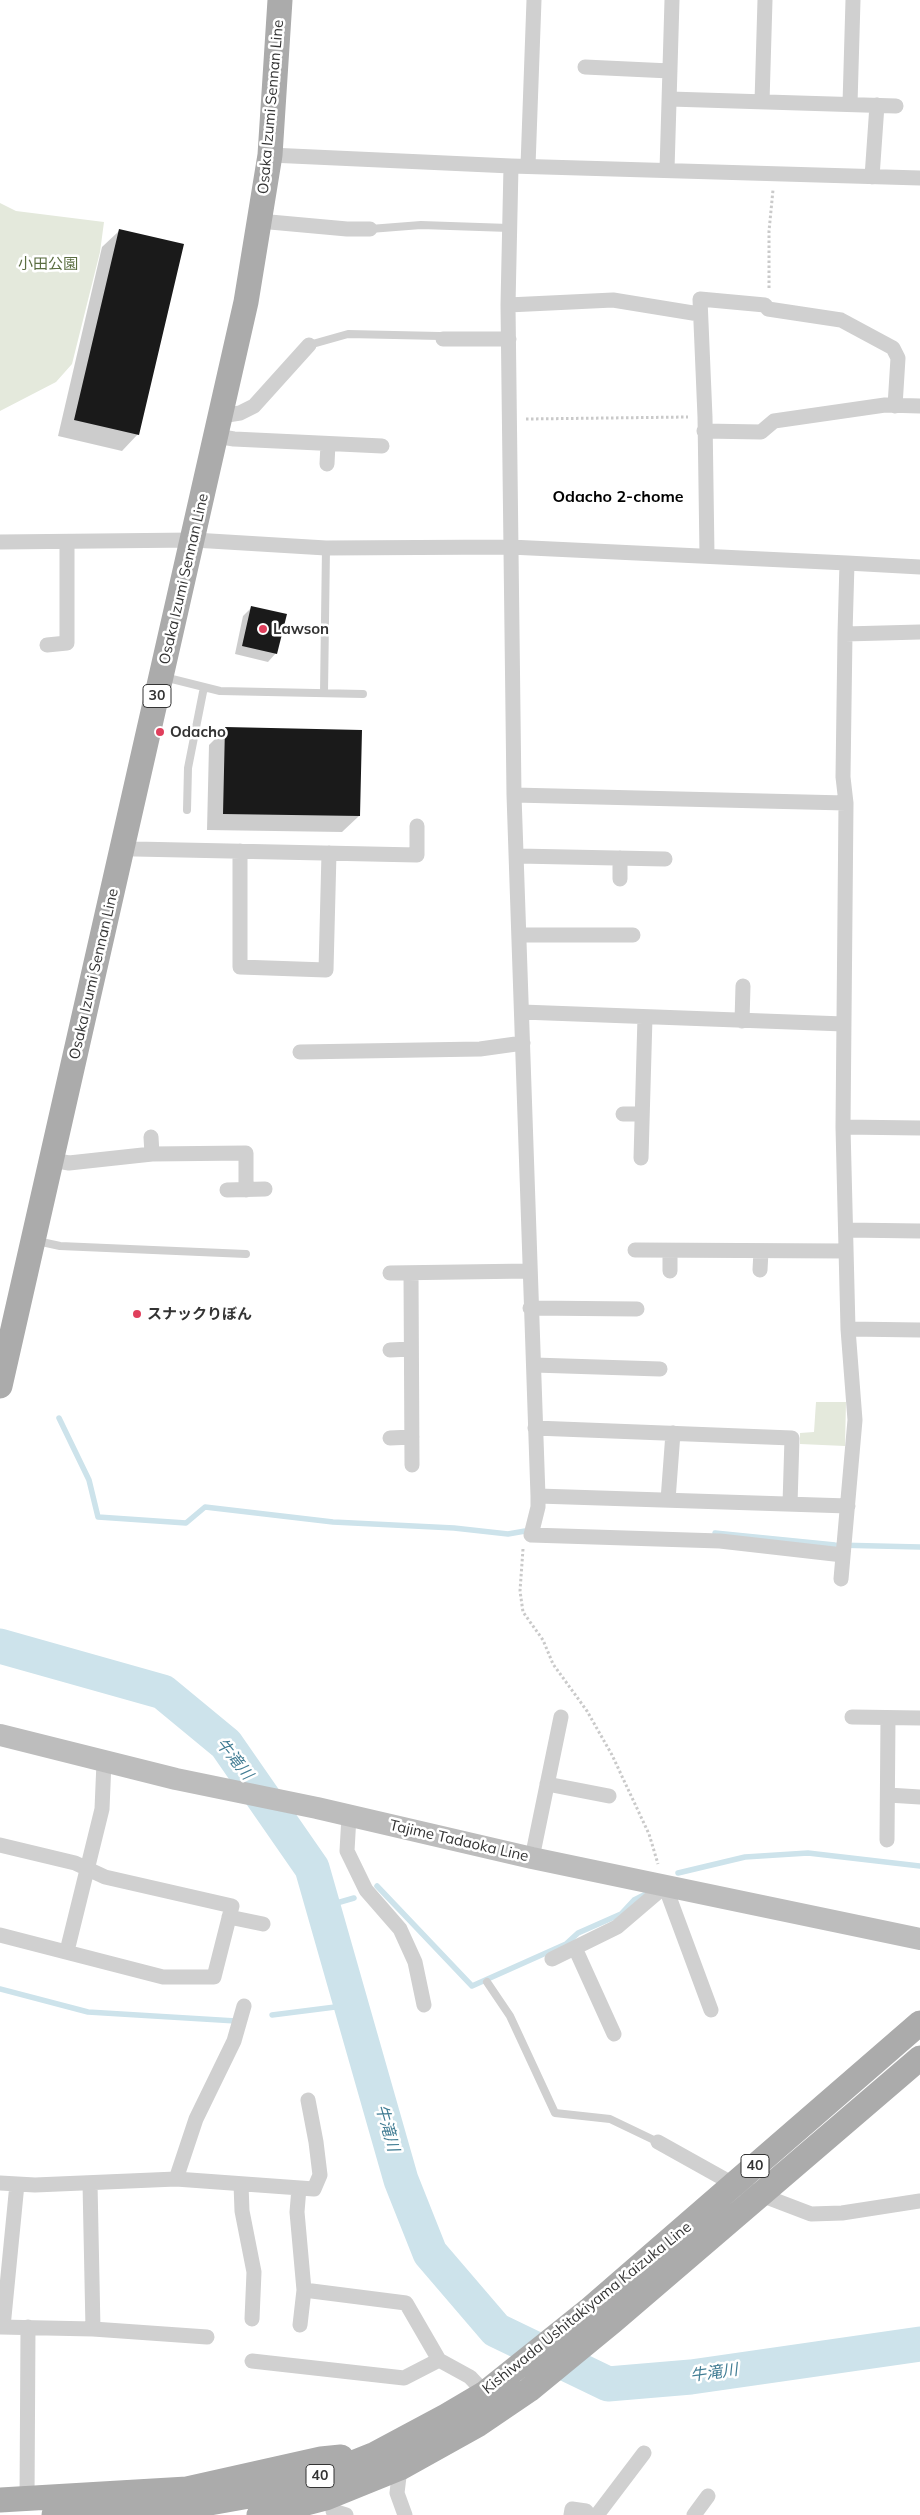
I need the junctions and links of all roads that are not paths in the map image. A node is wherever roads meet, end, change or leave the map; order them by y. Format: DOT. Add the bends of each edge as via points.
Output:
graph roads {
  1 [pos="280,0"];
  2 [pos="534,0"];
  3 [pos="672,0"];
  4 [pos="765,0"];
  5 [pos="852,0"];
  6 [pos="585,67"];
  7 [pos="670,71"];
  8 [pos="670,99"];
  9 [pos="762,102"];
  10 [pos="850,104"];
  11 [pos="877,105"];
  12 [pos="896,106"];
  13 [pos="270,155"];
  14 [pos="511,166"];
  15 [pos="528,166"];
  16 [pos="668,170"];
  17 [pos="872,177"];
  18 [pos="920,178"];
  19 [pos="260,221"];
  20 [pos="370,228"];
  21 [pos="509,228"];
  22 [pos="508,306"];
  23 [pos="698,314"];
  24 [pos="443,339"];
  25 [pos="509,339"];
  26 [pos="309,345"];
  27 [pos="895,406"];
  28 [pos="920,406"];
  29 [pos="705,424"];
  30 [pos="218,426"];
  31 [pos="328,444"];
  32 [pos="382,446"];
  33 [pos="327,464"];
  34 [pos="194,540"];
  35 [pos="0,542"];
  36 [pos="67,542"];
  37 [pos="510,547"];
  38 [pos="326,548"];
  39 [pos="707,556"];
  40 [pos="847,563"];
  41 [pos="920,567"];
  42 [pos="920,632"];
  43 [pos="845,634"];
  44 [pos="47,645"];
  45 [pos="162,676"];
  46 [pos="204,687"];
  47 [pos="324,694"];
  48 [pos="363,694"];
  49 [pos="514,795"];
  50 [pos="846,803"];
  51 [pos="187,810"];
  52 [pos="417,826"];
  53 [pos="123,847"];
  54 [pos="240,852"];
  55 [pos="329,854"];
  56 [pos="518,856"];
  57 [pos="620,858"];
  58 [pos="665,858"];
  59 [pos="620,879"];
  60 [pos="521,934"];
  61 [pos="634,935"];
  62 [pos="744,986"];
  63 [pos="522,1012"];
  64 [pos="645,1017"];
  65 [pos="742,1020"];
  66 [pos="844,1024"];
  67 [pos="523,1043"];
  68 [pos="300,1052"];
  69 [pos="623,1114"];
  70 [pos="642,1114"];
  71 [pos="843,1127"];
  72 [pos="920,1128"];
  73 [pos="151,1137"];
  74 [pos="152,1154"];
  75 [pos="641,1158"];
  76 [pos="52,1160"];
  77 [pos="265,1189"];
  78 [pos="227,1190"];
  79 [pos="246,1190"];
  80 [pos="846,1230"];
  81 [pos="920,1231"];
  82 [pos="33,1240"];
  83 [pos="636,1250"];
  84 [pos="670,1251"];
  85 [pos="760,1251"];
  86 [pos="846,1252"];
  87 [pos="246,1254"];
  88 [pos="760,1270"];
  89 [pos="529,1271"];
  90 [pos="670,1271"];
  91 [pos="390,1273"];
  92 [pos="411,1273"];
  93 [pos="530,1308"];
  94 [pos="637,1309"];
  95 [pos="848,1329"];
  96 [pos="920,1330"];
  97 [pos="411,1349"];
  98 [pos="390,1350"];
  99 [pos="3,1358"];
  100 [pos="534,1365"];
  101 [pos="660,1369"];
  102 [pos="0,1386"];
  103 [pos="535,1428"];
  104 [pos="673,1433"];
  105 [pos="390,1438"];
  106 [pos="412,1438"];
  107 [pos="412,1465"];
  108 [pos="538,1496"];
  109 [pos="668,1500"];
  110 [pos="790,1504"];
  111 [pos="848,1506"];
  112 [pos="844,1548"];
  113 [pos="842,1580"];
  114 [pos="562,1717"];
  115 [pos="852,1717"];
  116 [pos="888,1718"];
  117 [pos="920,1718"];
  118 [pos="0,1736"];
  119 [pos="104,1762"];
  120 [pos="547,1784"];
  121 [pos="888,1795"];
  122 [pos="609,1796"];
  123 [pos="920,1797"];
  124 [pos="349,1816"];
  125 [pos="887,1840"];
  126 [pos="0,1845"];
  127 [pos="532,1858"];
  128 [pos="89,1869"];
  129 [pos="665,1886"];
  130 [pos="229,1916"];
  131 [pos="263,1924"];
  132 [pos="0,1935"];
  133 [pos="920,1939"];
  134 [pos="575,1948"];
  135 [pos="68,1951"];
  136 [pos="552,1959"];
  137 [pos="487,1982"];
  138 [pos="424,2005"];
  139 [pos="244,2006"];
  140 [pos="711,2010"];
  141 [pos="920,2023"];
  142 [pos="614,2034"];
  143 [pos="920,2058"];
  144 [pos="308,2100"];
  145 [pos="658,2142"];
  146 [pos="176,2179"];
  147 [pos="0,2183"];
  148 [pos="90,2183"];
  149 [pos="17,2184"];
  150 [pos="241,2184"];
  151 [pos="734,2184"];
  152 [pos="300,2188"];
  153 [pos="759,2194"];
  154 [pos="920,2201"];
  155 [pos="304,2290"];
  156 [pos="252,2319"];
  157 [pos="300,2325"];
  158 [pos="1,2327"];
  159 [pos="28,2327"];
  160 [pos="93,2329"];
  161 [pos="207,2337"];
  162 [pos="439,2360"];
  163 [pos="252,2361"];
  164 [pos="485,2393"];
  165 [pos="644,2453"];
  166 [pos="385,2466"];
  167 [pos="708,2496"];
  168 [pos="0,2500"];
  169 [pos="27,2500"];
  170 [pos="115,2514"];
  171 [pos="334,2514"];
  172 [pos="54,2515"];
  173 [pos="259,2515"];
  174 [pos="405,2515"];
  175 [pos="571,2515"];
  176 [pos="589,2515"];
  177 [pos="597,2515"];
  178 [pos="695,2515"];
  1 -- 13 [label="main road, Osaka Izumi Sennan Line / 30"];
  2 -- 15 [label="street"];
  3 -- 7 [label="street"];
  4 -- 9 [label="street"];
  5 -- 10 [label="street"];
  6 -- 7 [label="street"];
  7 -- 8 [label="street"];
  8 -- 9 [label="street"];
  8 -- 16 [label="street"];
  9 -- 10 [label="street"];
  10 -- 11 [label="street"];
  11 -- 12 [label="street"];
  11 -- 17 [label="street"];
  13 -- 14 [label="street"];
  13 -- 19 [label="main road, Osaka Izumi Sennan Line / 30"];
  14 -- 15 [label="street"];
  14 -- 21 [label="street"];
  15 -- 16 [label="street"];
  16 -- 17 [label="street"];
  17 -- 18 [label="street"];
  19 -- 20 [label="street" via="347,230"];
  19 -- 30 [label="main road, Osaka Izumi Sennan Line / 30" via="246,302"];
  20 -- 21 [label="lane" via="421,225"];
  21 -- 22 [label="street"];
  22 -- 23 [label="street" via="613,300"];
  22 -- 25 [label="street"];
  23 -- 27 [label="street" via="700,299 765,305 768,309 841,320 893,348 898,358"];
  23 -- 29 [label="street"];
  24 -- 25 [label="street"];
  24 -- 26 [label="lane" via="440,336 348,334"];
  25 -- 37 [label="street"];
  26 -- 30 [label="street" via="254,406"];
  27 -- 28 [label="street"];
  27 -- 29 [label="street" via="774,422 761,432"];
  29 -- 39 [label="street"];
  30 -- 31 [label="street" via="234,439"];
  30 -- 34 [label="main road, Osaka Izumi Sennan Line / 30"];
  31 -- 32 [label="street"];
  31 -- 33 [label="street"];
  34 -- 36 [label="street"];
  34 -- 38 [label="street"];
  34 -- 45 [label="main road, Osaka Izumi Sennan Line / 30"];
  35 -- 36 [label="street"];
  36 -- 44 [label="street" via="67,644"];
  37 -- 38 [label="street"];
  37 -- 39 [label="street"];
  37 -- 49 [label="street"];
  38 -- 47 [label="lane"];
  39 -- 40 [label="street"];
  40 -- 41 [label="street"];
  40 -- 43 [label="street"];
  42 -- 43 [label="street"];
  43 -- 50 [label="street" via="843,777"];
  45 -- 46 [label="lane"];
  45 -- 53 [label="main road, Osaka Izumi Sennan Line / 30"];
  46 -- 47 [label="lane" via="220,691"];
  46 -- 51 [label="lane" via="188,768"];
  47 -- 48 [label="lane"];
  49 -- 50 [label="street"];
  49 -- 56 [label="street"];
  50 -- 66 [label="street"];
  52 -- 55 [label="street" via="417,856"];
  53 -- 54 [label="street"];
  53 -- 76 [label="main road, Osaka Izumi Sennan Line / 30"];
  54 -- 55 [label="street"];
  54 -- 55 [label="street" via="240,966 326,970"];
  56 -- 57 [label="street"];
  56 -- 60 [label="street"];
  57 -- 58 [label="street"];
  57 -- 59 [label="street"];
  60 -- 61 [label="street"];
  60 -- 63 [label="street"];
  62 -- 65 [label="street"];
  63 -- 64 [label="street"];
  63 -- 67 [label="street"];
  64 -- 65 [label="street"];
  64 -- 70 [label="street"];
  65 -- 66 [label="street"];
  66 -- 71 [label="street"];
  67 -- 68 [label="street" via="480,1049"];
  67 -- 89 [label="street"];
  69 -- 70 [label="street"];
  70 -- 75 [label="street"];
  71 -- 72 [label="street"];
  71 -- 80 [label="street"];
  73 -- 74 [label="street"];
  74 -- 76 [label="street" via="69,1163"];
  74 -- 79 [label="street" via="246,1153"];
  76 -- 82 [label="main road, Osaka Izumi Sennan Line / 30"];
  77 -- 79 [label="street"];
  78 -- 79 [label="street"];
  80 -- 81 [label="street"];
  80 -- 86 [label="street"];
  82 -- 87 [label="lane" via="60,1246"];
  82 -- 99 [label="main road, Osaka Izumi Sennan Line / 30"];
  83 -- 84 [label="street"];
  84 -- 85 [label="street"];
  84 -- 90 [label="street"];
  85 -- 86 [label="street"];
  85 -- 88 [label="street"];
  86 -- 95 [label="street"];
  89 -- 92 [label="street"];
  89 -- 93 [label="street"];
  91 -- 92 [label="street"];
  92 -- 97 [label="street"];
  93 -- 94 [label="street"];
  93 -- 100 [label="street"];
  95 -- 96 [label="street"];
  95 -- 111 [label="street" via="855,1420"];
  97 -- 98 [label="street"];
  97 -- 106 [label="street"];
  99 -- 102 [label="main road, Osaka Izumi Sennan Line / 30"];
  100 -- 101 [label="street"];
  100 -- 103 [label="street"];
  103 -- 104 [label="street"];
  103 -- 108 [label="street"];
  104 -- 109 [label="street"];
  104 -- 110 [label="street" via="792,1438"];
  105 -- 106 [label="street"];
  106 -- 107 [label="street"];
  108 -- 109 [label="street"];
  108 -- 112 [label="street" via="532,1531 703,1548"];
  109 -- 110 [label="street"];
  110 -- 111 [label="street"];
  111 -- 112 [label="street"];
  112 -- 113 [label="street"];
  114 -- 120 [label="street"];
  115 -- 116 [label="street"];
  116 -- 117 [label="street"];
  116 -- 121 [label="street"];
  118 -- 119 [label="main road, Tajime Tadaoka Line"];
  119 -- 124 [label="main road, Tajime Tadaoka Line"];
  119 -- 128 [label="street" via="102,1809"];
  120 -- 122 [label="street"];
  120 -- 127 [label="street"];
  121 -- 123 [label="street"];
  121 -- 125 [label="street"];
  124 -- 127 [label="main road, Tajime Tadaoka Line"];
  124 -- 138 [label="street" via="347,1851 366,1890 400,1928 415,1962"];
  126 -- 128 [label="street"];
  127 -- 129 [label="main road, Tajime Tadaoka Line"];
  128 -- 130 [label="street" via="105,1877 232,1906"];
  128 -- 135 [label="street"];
  129 -- 133 [label="main road, Tajime Tadaoka Line"];
  129 -- 134 [label="street" via="617,1927"];
  129 -- 140 [label="street"];
  130 -- 131 [label="street"];
  130 -- 135 [label="street" via="214,1977 163,1977"];
  132 -- 135 [label="street"];
  134 -- 136 [label="street"];
  134 -- 142 [label="street"];
  137 -- 145 [label="lane" via="510,2016 555,2113 610,2119"];
  139 -- 146 [label="street" via="234,2041 196,2119"];
  141 -- 151 [label="main road, Kishiwada Ushitakiyama Kaizuka Line / 40"];
  143 -- 153 [label="main road, Kishiwada Ushitakiyama Kaizuka Line / 40"];
  144 -- 152 [label="street" via="320,2175 314,2190"];
  145 -- 151 [label="street"];
  146 -- 148 [label="street"];
  146 -- 150 [label="street"];
  147 -- 149 [label="street"];
  148 -- 149 [label="street"];
  148 -- 160 [label="street"];
  149 -- 158 [label="street"];
  150 -- 152 [label="street"];
  150 -- 156 [label="street" via="242,2211 254,2272"];
  151 -- 153 [label="street"];
  151 -- 164 [label="main road, Kishiwada Ushitakiyama Kaizuka Line / 40" via="590,2309"];
  152 -- 155 [label="street" via="297,2212"];
  153 -- 154 [label="street" via="812,2214 842,2214"];
  153 -- 166 [label="main road, Kishiwada Ushitakiyama Kaizuka Line / 40" via="529,2390 479,2424"];
  155 -- 157 [label="street"];
  155 -- 162 [label="street" via="406,2303"];
  158 -- 159 [label="street"];
  159 -- 160 [label="street"];
  159 -- 169 [label="street"];
  160 -- 161 [label="street"];
  162 -- 163 [label="street" via="404,2378"];
  162 -- 164 [label="street" via="470,2377"];
  164 -- 166 [label="main road, Kishiwada Ushitakiyama Kaizuka Line / 40" via="446,2416"];
  165 -- 177 [label="street"];
  166 -- 169 [label="main road" via="321,2459 187,2489"];
  166 -- 170 [label="main road, Kishiwada Ushitakiyama Kaizuka Line / 40" via="315,2478 266,2493 153,2512"];
  166 -- 171 [label="main road"];
  166 -- 173 [label="main road, Kishiwada Ushitakiyama Kaizuka Line / 40" via="326,2498"];
  166 -- 174 [label="street"];
  167 -- 178 [label="street"];
  168 -- 169 [label="main road"];
  170 -- 172 [label="main road, Kishiwada Ushitakiyama Kaizuka Line / 40"];
  175 -- 176 [label="street" via="572,2509 586,2511"];
}
